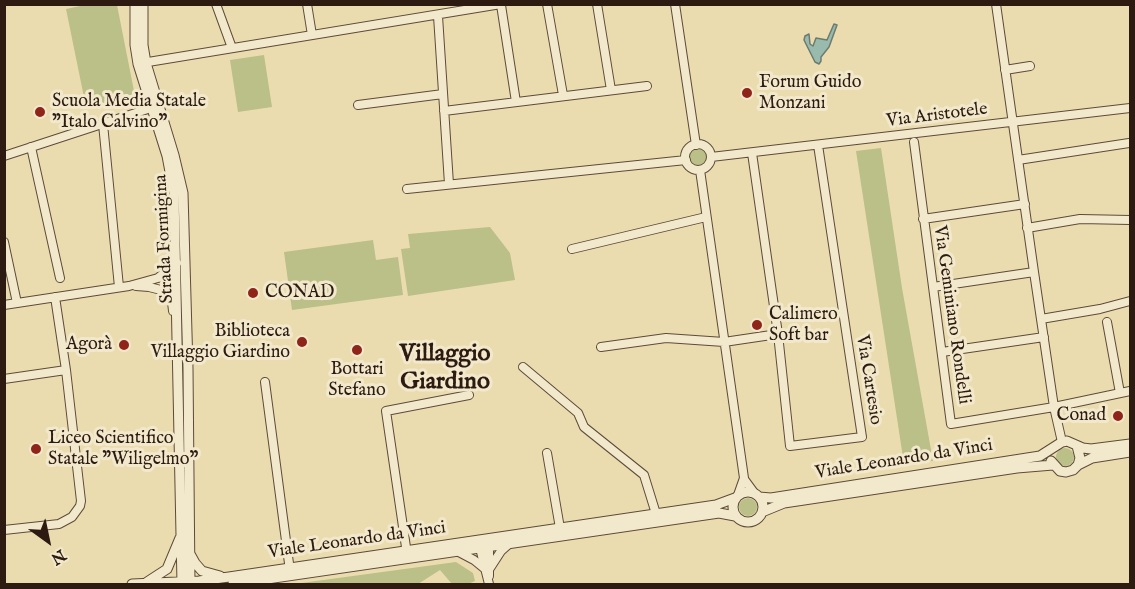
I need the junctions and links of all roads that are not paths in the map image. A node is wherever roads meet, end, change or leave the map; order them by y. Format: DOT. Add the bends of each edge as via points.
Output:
graph roads {
  1 [pos="135,4"];
  2 [pos="143,4"];
  3 [pos="216,4"];
  4 [pos="308,4"];
  5 [pos="501,4"];
  6 [pos="547,4"];
  7 [pos="597,4"];
  8 [pos="675,4"];
  9 [pos="996,4"];
  10 [pos="438,16"];
  11 [pos="312,35"];
  12 [pos="232,48"];
  13 [pos="142,63"];
  14 [pos="1030,66"];
  15 [pos="1005,70"];
  16 [pos="647,86"];
  17 [pos="611,90"];
  18 [pos="443,94"];
  19 [pos="563,95"];
  20 [pos="516,102"];
  21 [pos="358,105"];
  22 [pos="155,106"];
  23 [pos="1131,108"];
  24 [pos="444,111"];
  25 [pos="1012,122"];
  26 [pos="104,124"];
  27 [pos="914,142"];
  28 [pos="1129,142"];
  29 [pos="696,145"];
  30 [pos="818,145"];
  31 [pos="31,147"];
  32 [pos="752,153"];
  33 [pos="4,156"];
  34 [pos="711,157"];
  35 [pos="686,160"];
  36 [pos="1018,160"];
  37 [pos="700,170"];
  38 [pos="449,184"];
  39 [pos="407,189"];
  40 [pos="1024,204"];
  41 [pos="706,217"];
  42 [pos="923,219"];
  43 [pos="1131,220"];
  44 [pos="183,222"];
  45 [pos="1027,228"];
  46 [pos="4,242"];
  47 [pos="572,249"];
  48 [pos="177,263"];
  49 [pos="1034,272"];
  50 [pos="60,278"];
  51 [pos="129,286"];
  52 [pos="119,287"];
  53 [pos="933,287"];
  54 [pos="55,297"];
  55 [pos="1131,302"];
  56 [pos="17,303"];
  57 [pos="4,305"];
  58 [pos="1041,318"];
  59 [pos="1107,322"];
  60 [pos="177,331"];
  61 [pos="778,334"];
  62 [pos="1044,337"];
  63 [pos="724,342"];
  64 [pos="601,347"];
  65 [pos="942,352"];
  66 [pos="523,367"];
  67 [pos="66,370"];
  68 [pos="4,379"];
  69 [pos="265,382"];
  70 [pos="1131,391"];
  71 [pos="1120,393"];
  72 [pos="469,395"];
  73 [pos="1054,407"];
  74 [pos="1062,442"];
  75 [pos="1131,444"];
  76 [pos="1077,446"];
  77 [pos="1052,449"];
  78 [pos="1131,452"];
  79 [pos="547,453"];
  80 [pos="1053,465"];
  81 [pos="1078,465"];
  82 [pos="744,479"];
  83 [pos="757,495"];
  84 [pos="736,497"];
  85 [pos="762,512"];
  86 [pos="735,516"];
  87 [pos="657,518"];
  88 [pos="4,530"];
  89 [pos="561,531"];
  90 [pos="182,536"];
  91 [pos="488,542"];
  92 [pos="510,543"];
  93 [pos="458,551"];
  94 [pos="189,552"];
  95 [pos="407,554"];
  96 [pos="487,569"];
  97 [pos="290,572"];
  98 [pos="231,581"];
  99 [pos="186,583"];
  100 [pos="144,584"];
  101 [pos="132,585"];
  102 [pos="489,585"];
  1 -- 13 [label="street, Strada Formigina" via="135,45"];
  2 -- 13 [label="street, Strada Formigina"];
  3 -- 12 [label="street"];
  4 -- 11 [label="street"];
  5 -- 10 [label="street"];
  5 -- 20 [label="street"];
  6 -- 19 [label="street"];
  7 -- 17 [label="street"];
  8 -- 29 [label="street"];
  9 -- 15 [label="street"];
  10 -- 11 [label="street"];
  10 -- 18 [label="street"];
  11 -- 12 [label="street"];
  12 -- 13 [label="street"];
  13 -- 22 [label="street, Strada Formigina"];
  14 -- 15 [label="street"];
  15 -- 25 [label="street"];
  16 -- 17 [label="street"];
  17 -- 19 [label="street"];
  18 -- 21 [label="street"];
  18 -- 24 [label="street"];
  19 -- 20 [label="street"];
  20 -- 24 [label="street"];
  22 -- 26 [label="street"];
  22 -- 44 [label="street, Strada Formigina"];
  23 -- 25 [label="street, Via Aristotele"];
  24 -- 38 [label="street"];
  25 -- 30 [label="street, Via Aristotele"];
  25 -- 36 [label="street"];
  26 -- 31 [label="street"];
  26 -- 52 [label="street"];
  27 -- 42 [label="street, Via Geminiano Rondelli"];
  28 -- 36 [label="street"];
  29 -- 34 [label="street" via="706,147"];
  29 -- 35 [label="street" via="688,150"];
  30 -- 32 [label="street, Via Aristotele"];
  30 -- 61 [label="street, Via Cartesio" via="862,437 790,446"];
  31 -- 33 [label="street"];
  31 -- 50 [label="street"];
  32 -- 34 [label="street, Via Aristotele"];
  32 -- 61 [label="street, Via Cartesio"];
  34 -- 37 [label="street" via="708,166"];
  35 -- 37 [label="street" via="690,167"];
  35 -- 38 [label="street"];
  36 -- 40 [label="street"];
  37 -- 41 [label="street"];
  38 -- 39 [label="street"];
  40 -- 42 [label="street"];
  40 -- 45 [label="street"];
  41 -- 47 [label="street"];
  41 -- 63 [label="street"];
  42 -- 53 [label="street, Via Geminiano Rondelli"];
  43 -- 45 [label="street" via="1080,219"];
  44 -- 48 [label="street, Strada Formigina"];
  44 -- 94 [label="street, Strada Formigina"];
  45 -- 49 [label="street"];
  46 -- 56 [label="street"];
  48 -- 51 [label="street" via="158,278"];
  48 -- 60 [label="street, Strada Formigina"];
  49 -- 53 [label="street"];
  49 -- 58 [label="street"];
  51 -- 52 [label="street"];
  51 -- 60 [label="street" via="156,288 166,295 172,303"];
  52 -- 54 [label="street"];
  53 -- 65 [label="street, Via Geminiano Rondelli"];
  54 -- 56 [label="street"];
  54 -- 67 [label="street"];
  55 -- 58 [label="street"];
  56 -- 57 [label="street"];
  58 -- 62 [label="street"];
  59 -- 71 [label="street"];
  60 -- 90 [label="street, Strada Formigina"];
  61 -- 63 [label="street"];
  62 -- 65 [label="street"];
  62 -- 73 [label="street"];
  63 -- 64 [label="street" via="666,338"];
  63 -- 82 [label="street"];
  65 -- 73 [label="street, Via Geminiano Rondelli" via="951,424"];
  66 -- 87 [label="street" via="578,413 584,427 644,475"];
  67 -- 68 [label="street"];
  67 -- 88 [label="street" via="80,506 72,517 58,524"];
  69 -- 97 [label="street"];
  70 -- 71 [label="street"];
  71 -- 73 [label="street"];
  72 -- 95 [label="street" via="386,411"];
  73 -- 74 [label="street"];
  74 -- 76 [label="street"];
  74 -- 77 [label="street"];
  75 -- 76 [label="street"];
  76 -- 81 [label="street"];
  77 -- 80 [label="street"];
  77 -- 83 [label="street, Viale Leonardo da Vinci" via="1040,456 771,498"];
  78 -- 81 [label="street" via="1092,458"];
  79 -- 89 [label="street"];
  80 -- 81 [label="street" via="1066,472"];
  80 -- 85 [label="street, Viale Leonardo da Vinci" via="784,503"];
  82 -- 83 [label="street"];
  82 -- 84 [label="street"];
  83 -- 84 [label="street" via="745,492"];
  83 -- 85 [label="street" via="762,501"];
  84 -- 86 [label="street" via="732,504"];
  84 -- 87 [label="street, Viale Leonardo da Vinci"];
  85 -- 86 [label="street" via="750,522"];
  86 -- 87 [label="street, Viale Leonardo da Vinci" via="719,513"];
  87 -- 89 [label="street, Viale Leonardo da Vinci"];
  89 -- 91 [label="street, Viale Leonardo da Vinci"];
  89 -- 92 [label="street, Viale Leonardo da Vinci"];
  90 -- 99 [label="street, Strada Formigina"];
  90 -- 100 [label="street" via="167,569"];
  91 -- 92 [label="street, Viale Leonardo da Vinci"];
  91 -- 93 [label="street, Viale Leonardo da Vinci"];
  91 -- 95 [label="street, Viale Leonardo da Vinci"];
  91 -- 96 [label="street"];
  92 -- 96 [label="street"];
  93 -- 95 [label="street, Viale Leonardo da Vinci"];
  93 -- 96 [label="street"];
  94 -- 98 [label="street" via="202,571"];
  94 -- 99 [label="street, Strada Formigina"];
  95 -- 97 [label="street, Viale Leonardo da Vinci"];
  96 -- 102 [label="street"];
  97 -- 98 [label="street, Viale Leonardo da Vinci"];
  98 -- 99 [label="street, Viale Leonardo da Vinci"];
  99 -- 100 [label="street, Viale Leonardo da Vinci"];
  100 -- 101 [label="street, Viale Leonardo da Vinci"];
}
